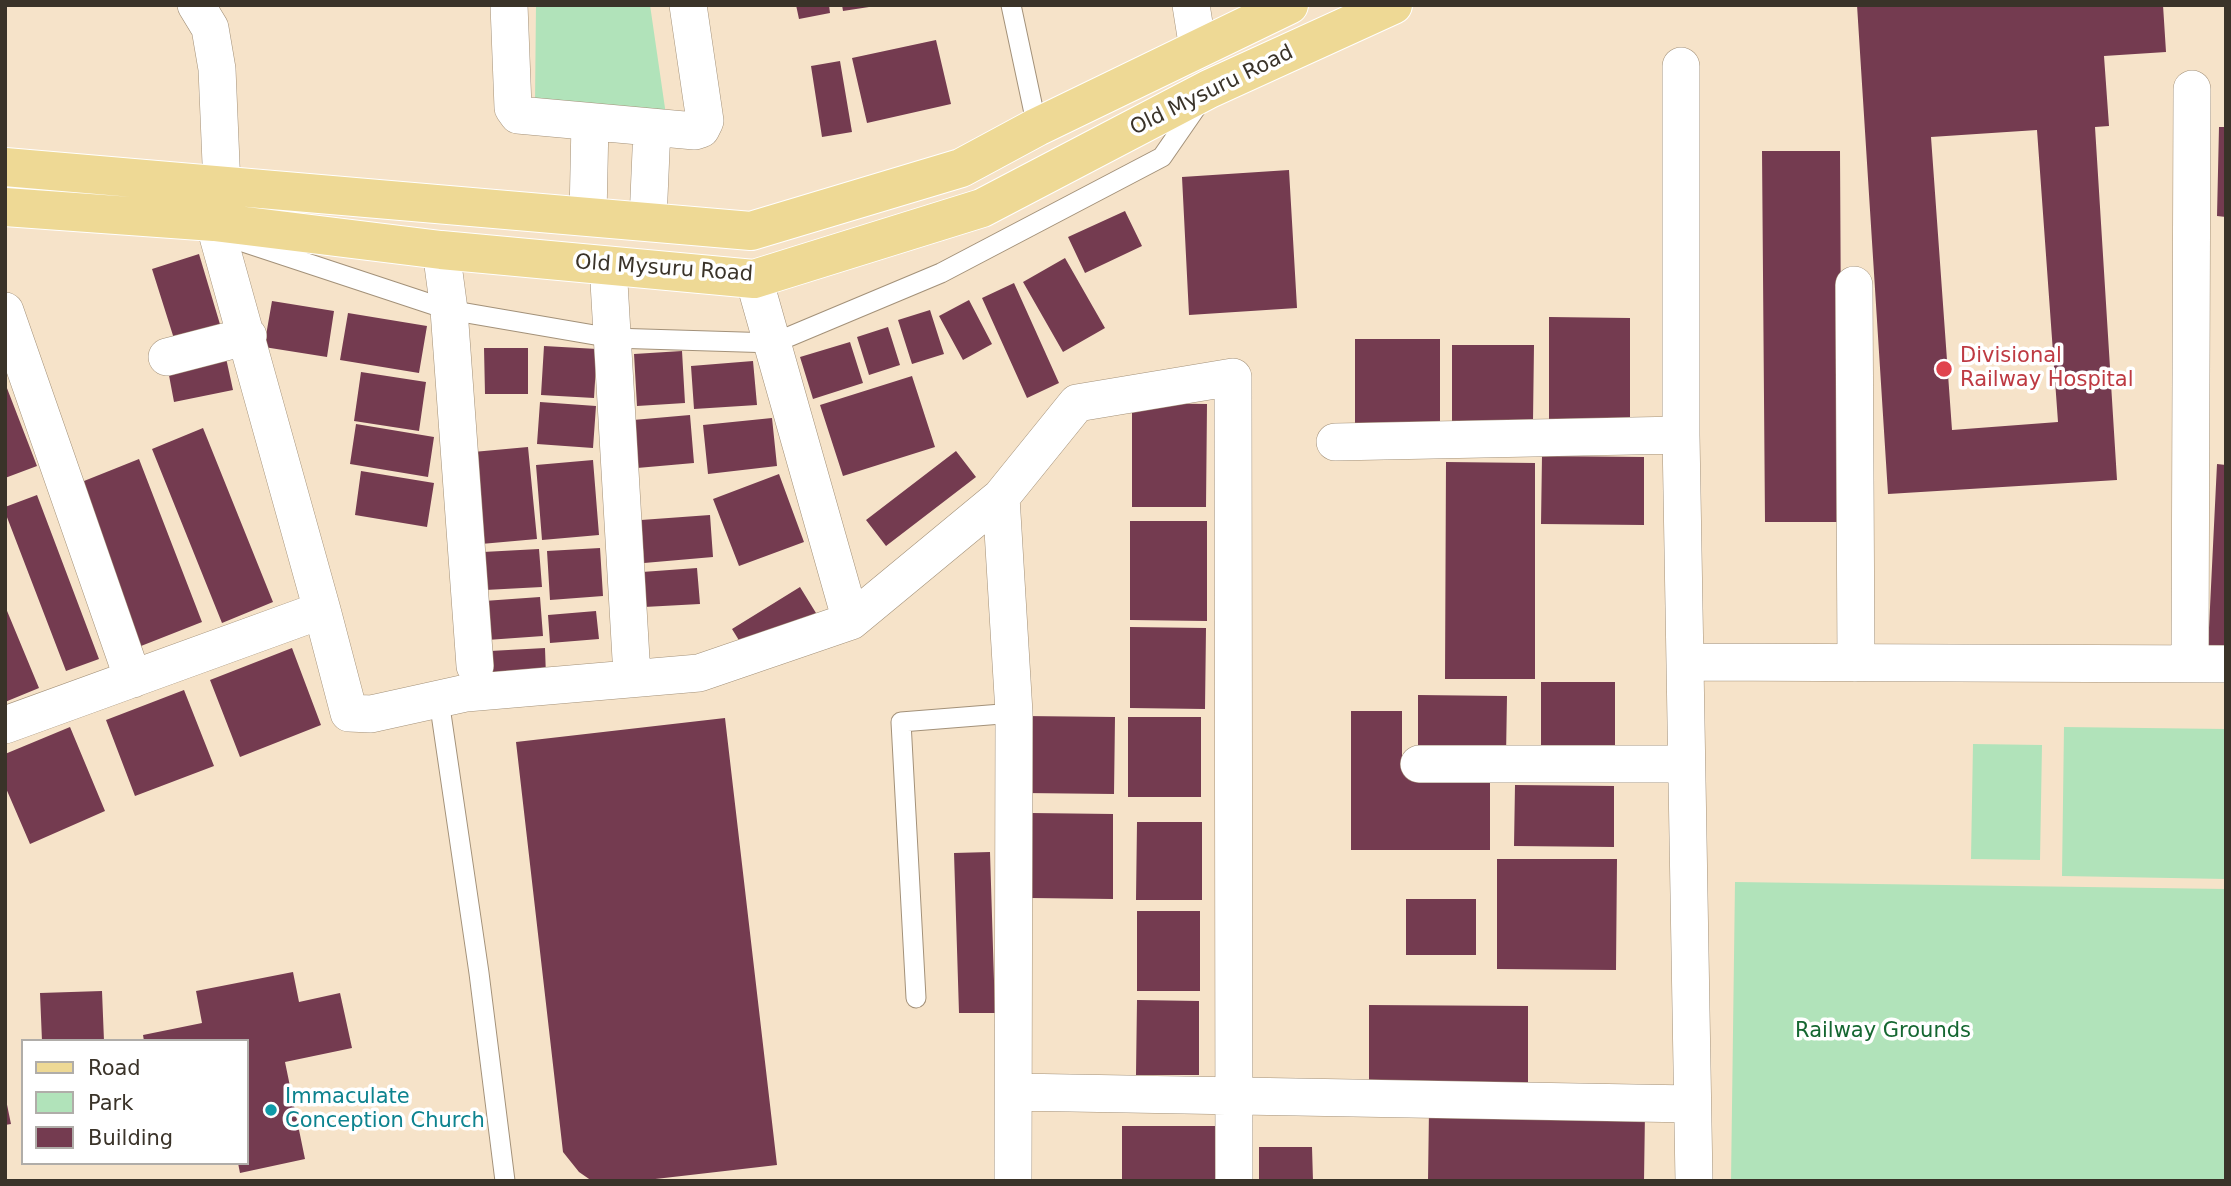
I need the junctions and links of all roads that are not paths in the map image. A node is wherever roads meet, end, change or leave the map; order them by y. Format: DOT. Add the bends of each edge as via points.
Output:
graph roads {
  1 [pos="196,5"];
  2 [pos="509,5"];
  3 [pos="688,5"];
  4 [pos="1012,5"];
  5 [pos="1191,5"];
  6 [pos="1289,5"];
  7 [pos="1393,5"];
  8 [pos="1198,49"];
  9 [pos="1681,66"];
  10 [pos="1209,89"];
  11 [pos="2192,89"];
  12 [pos="590,122"];
  13 [pos="1037,127"];
  14 [pos="652,128"];
  15 [pos="5,167"];
  16 [pos="5,207"];
  17 [pos="219,214"];
  18 [pos="589,216"];
  19 [pos="648,220"];
  20 [pos="441,250"];
  21 [pos="608,265"];
  22 [pos="754,279"];
  23 [pos="1854,285"];
  24 [pos="449,310"];
  25 [pos="5,311"];
  26 [pos="248,336"];
  27 [pos="612,338"];
  28 [pos="774,343"];
  29 [pos="167,357"];
  30 [pos="1681,435"];
  31 [pos="1335,442"];
  32 [pos="1001,497"];
  33 [pos="322,610"];
  34 [pos="851,621"];
  35 [pos="631,659"];
  36 [pos="1685,662"];
  37 [pos="1856,663"];
  38 [pos="2190,664"];
  39 [pos="2226,664"];
  40 [pos="475,666"];
  41 [pos="133,679"];
  42 [pos="439,700"];
  43 [pos="1014,713"];
  44 [pos="5,725"];
  45 [pos="1419,764"];
  46 [pos="1686,764"];
  47 [pos="916,998"];
  48 [pos="1014,1092"];
  49 [pos="1234,1098"];
  50 [pos="1692,1104"];
  51 [pos="505,1181"];
  52 [pos="1013,1181"];
  53 [pos="1234,1181"];
  54 [pos="1693,1181"];
  1 -- 17 [label="street" via="210,28 216,69"];
  2 -- 12 [label="street" via="515,112"];
  3 -- 14 [label="street" via="704,125 695,131"];
  4 -- 13 [label="lane"];
  5 -- 8 [label="street"];
  6 -- 8 [label="main road, Old Mysuru Road"];
  7 -- 10 [label="main road, Old Mysuru Road"];
  8 -- 13 [label="main road, Old Mysuru Road"];
  9 -- 30 [label="street"];
  10 -- 22 [label="main road, Old Mysuru Road" via="982,208"];
  10 -- 28 [label="lane" via="1162,157 941,272"];
  11 -- 38 [label="street"];
  12 -- 14 [label="street"];
  12 -- 18 [label="street"];
  13 -- 19 [label="main road, Old Mysuru Road" via="961,168 751,231"];
  14 -- 19 [label="street"];
  15 -- 17 [label="main road, Old Mysuru Road"];
  16 -- 17 [label="main road, Old Mysuru Road"];
  17 -- 18 [label="main road, Old Mysuru Road"];
  17 -- 20 [label="main road, Old Mysuru Road"];
  17 -- 24 [label="lane"];
  17 -- 26 [label="street"];
  18 -- 19 [label="main road, Old Mysuru Road"];
  20 -- 21 [label="main road, Old Mysuru Road"];
  20 -- 24 [label="street"];
  21 -- 22 [label="main road, Old Mysuru Road"];
  21 -- 27 [label="street"];
  22 -- 28 [label="street"];
  23 -- 37 [label="street"];
  24 -- 27 [label="lane"];
  24 -- 40 [label="street"];
  25 -- 41 [label="street"];
  26 -- 29 [label="street"];
  26 -- 33 [label="street"];
  27 -- 28 [label="lane"];
  27 -- 35 [label="street"];
  28 -- 34 [label="street"];
  30 -- 31 [label="street"];
  30 -- 36 [label="street"];
  32 -- 34 [label="street"];
  32 -- 43 [label="street"];
  32 -- 49 [label="street" via="1077,403 1233,377"];
  33 -- 41 [label="street"];
  33 -- 42 [label="street" via="349,713 371,714"];
  34 -- 42 [label="street" via="699,673 466,693"];
  36 -- 37 [label="street"];
  36 -- 46 [label="street"];
  37 -- 38 [label="street"];
  38 -- 39 [label="street"];
  41 -- 44 [label="street"];
  42 -- 51 [label="lane"];
  43 -- 47 [label="lane" via="901,722"];
  43 -- 48 [label="street"];
  45 -- 46 [label="street"];
  46 -- 50 [label="street"];
  48 -- 49 [label="street"];
  48 -- 52 [label="street"];
  49 -- 50 [label="street"];
  49 -- 53 [label="street"];
  50 -- 54 [label="street"];
}
